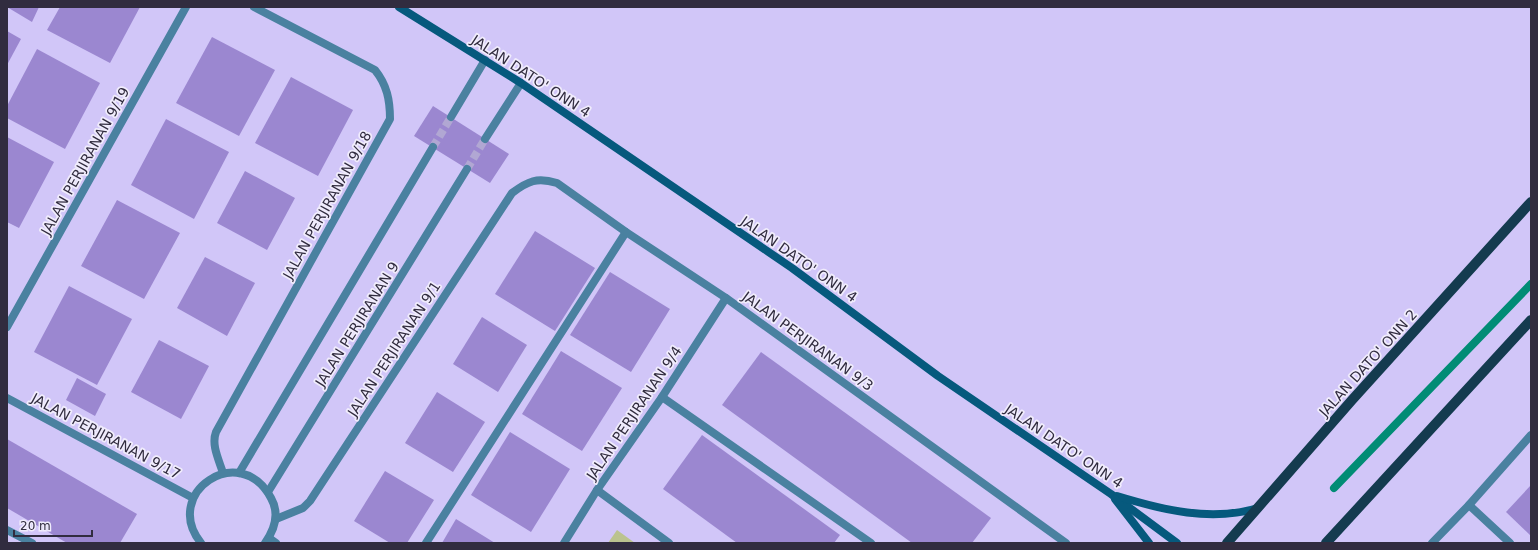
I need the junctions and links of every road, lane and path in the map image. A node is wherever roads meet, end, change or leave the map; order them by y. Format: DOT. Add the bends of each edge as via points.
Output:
graph roads {
  1 [pos="186,7"];
  2 [pos="254,7"];
  3 [pos="399,7"];
  4 [pos="485,60"];
  5 [pos="521,83"];
  6 [pos="451,118"];
  7 [pos="485,139"];
  8 [pos="433,147"];
  9 [pos="467,169"];
  10 [pos="526,183"];
  11 [pos="1531,202"];
  12 [pos="626,232"];
  13 [pos="726,298"];
  14 [pos="1531,320"];
  15 [pos="7,327"];
  16 [pos="662,397"];
  17 [pos="7,398"];
  18 [pos="1531,435"];
  19 [pos="224,473"];
  20 [pos="239,473"];
  21 [pos="597,490"];
  22 [pos="268,492"];
  23 [pos="1111,494"];
  24 [pos="193,498"];
  25 [pos="1468,505"];
  26 [pos="1258,508"];
  27 [pos="276,519"];
  28 [pos="7,530"];
  29 [pos="267,540"];
  30 [pos="32,543"];
  31 [pos="201,543"];
  32 [pos="276,543"];
  33 [pos="426,543"];
  34 [pos="564,543"];
  35 [pos="669,543"];
  36 [pos="871,543"];
  37 [pos="1066,543"];
  38 [pos="1149,543"];
  39 [pos="1177,543"];
  40 [pos="1227,543"];
  41 [pos="1326,543"];
  42 [pos="1432,543"];
  43 [pos="1510,543"];
  1 -- 15 [label="street, JALAN PERJIRANAN 9/19"];
  2 -- 19 [label="street, JALAN PERJIRANAN 9/18" via="376,70 384,81 390,103 390,119 216,432 216,451"];
  3 -- 4 [label="main road, JALAN DATO' ONN 4"];
  4 -- 5 [label="main road, JALAN DATO' ONN 4"];
  4 -- 6 [label="street"];
  5 -- 7 [label="street"];
  5 -- 23 [label="main road, JALAN DATO' ONN 4" via="792,268 938,376"];
  8 -- 20 [label="street, JALAN PERJIRANAN 9"];
  9 -- 22 [label="street, JALAN PERJIRANAN 9"];
  10 -- 12 [label="street, JALAN PERJIRANAN 9/3" via="544,179 557,183"];
  10 -- 27 [label="street, JALAN PERJIRANAN 9/1" via="512,193 310,501 303,508"];
  11 -- 26 [label="main road, JALAN DATO' ONN 2"];
  12 -- 13 [label="street, JALAN PERJIRANAN 9/3"];
  12 -- 33 [label="street"];
  13 -- 16 [label="street, JALAN PERJIRANAN 9/4"];
  13 -- 37 [label="street, JALAN PERJIRANAN 9/3"];
  14 -- 41 [label="main road"];
  16 -- 21 [label="street, JALAN PERJIRANAN 9/4"];
  16 -- 36 [label="street"];
  17 -- 24 [label="street, JALAN PERJIRANAN 9/17"];
  18 -- 25 [label="street"];
  19 -- 20 [label="street"];
  19 -- 24 [label="street" via="200,486"];
  20 -- 22 [label="street" via="261,483"];
  21 -- 34 [label="street, JALAN PERJIRANAN 9/4"];
  21 -- 35 [label="street"];
  22 -- 27 [label="street" via="275,506"];
  23 -- 26 [label="main road" via="1146,505 1198,514 1223,516"];
  23 -- 38 [label="main road"];
  23 -- 39 [label="main road, JALAN DATO' ONN 4"];
  24 -- 31 [label="street" via="191,524"];
  25 -- 42 [label="street"];
  25 -- 43 [label="street"];
  26 -- 40 [label="main road, JALAN DATO' ONN 2"];
  27 -- 29 [label="street" via="273,532"];
  28 -- 30 [label="street"];
  29 -- 32 [label="street"];
}
